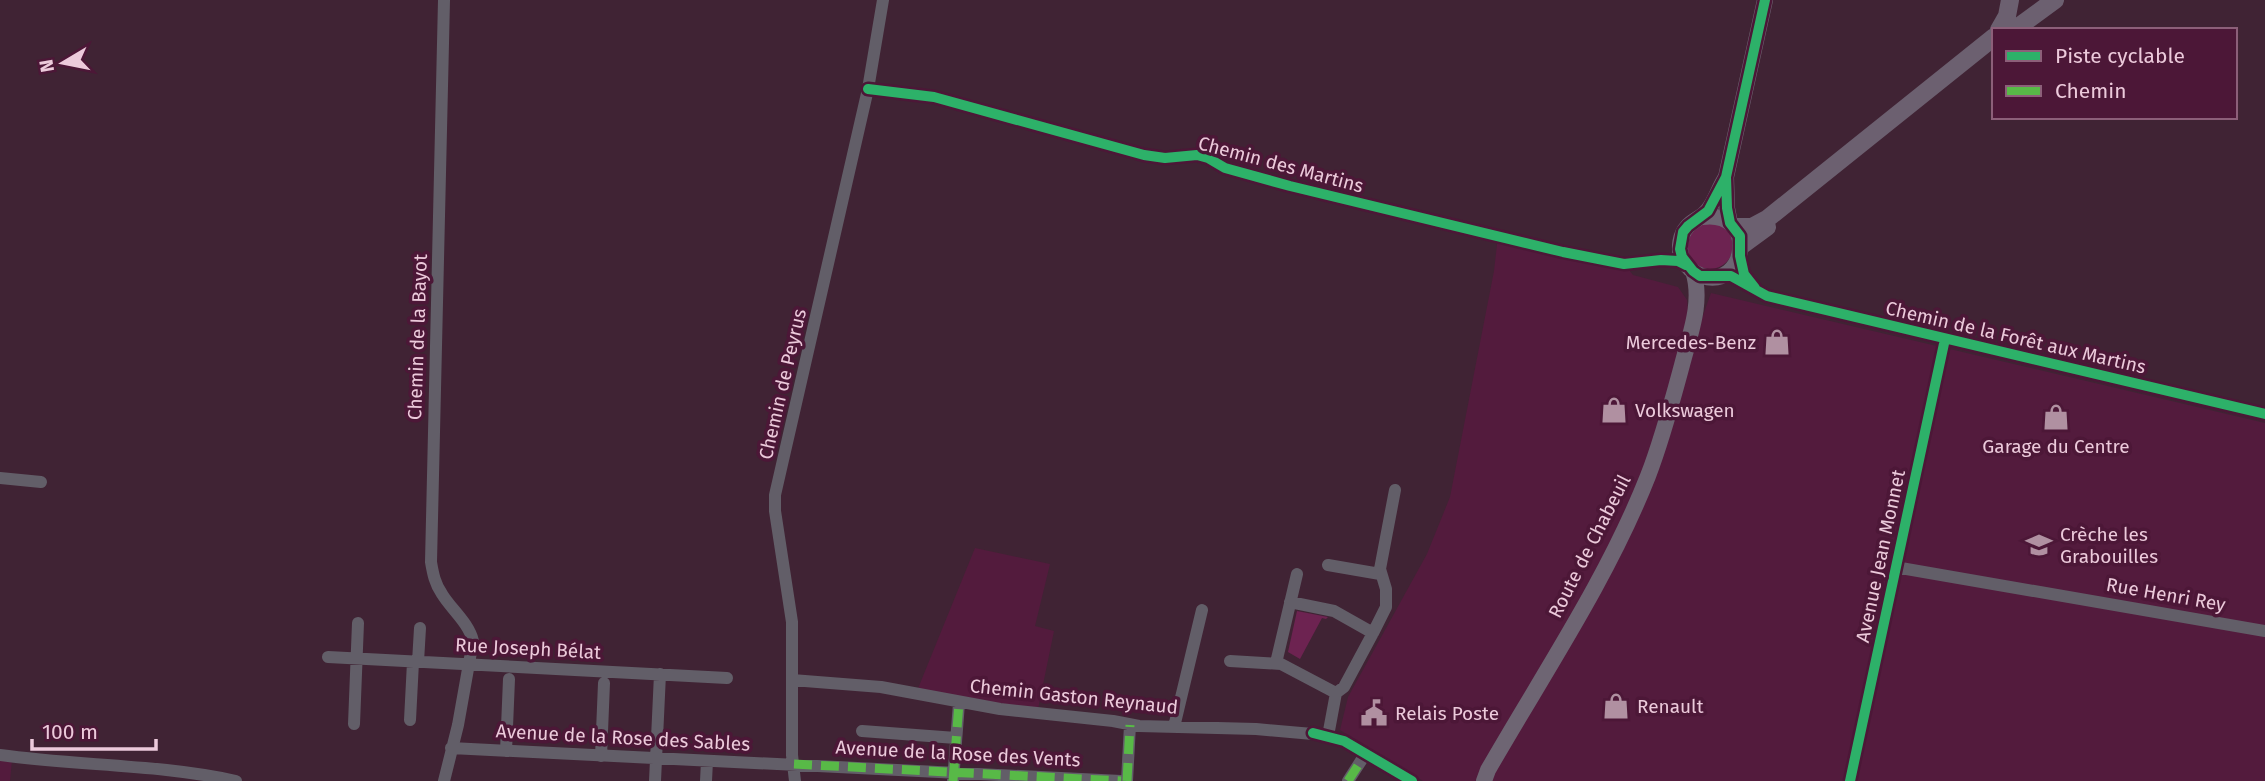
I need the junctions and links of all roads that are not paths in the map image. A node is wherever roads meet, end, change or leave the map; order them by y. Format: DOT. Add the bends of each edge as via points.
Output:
graph roads {
  1 [pos="444,0"];
  2 [pos="883,0"];
  3 [pos="1765,0"];
  4 [pos="2010,0"];
  5 [pos="2055,0"];
  6 [pos="2000,28"];
  7 [pos="2017,28"];
  8 [pos="1992,39"];
  9 [pos="1992,48"];
  10 [pos="868,89"];
  11 [pos="1726,177"];
  12 [pos="1702,217"];
  13 [pos="1732,225"];
  14 [pos="1681,240"];
  15 [pos="1741,251"];
  16 [pos="1647,262"];
  17 [pos="1689,268"];
  18 [pos="1719,276"];
  19 [pos="1759,294"];
  20 [pos="1692,327"];
  21 [pos="1945,339"];
  22 [pos="2265,414"];
  23 [pos="0,478"];
  24 [pos="41,482"];
  25 [pos="1395,490"];
  26 [pos="1328,565"];
  27 [pos="1895,567"];
  28 [pos="1297,574"];
  29 [pos="1380,574"];
  30 [pos="1290,602"];
  31 [pos="1202,610"];
  32 [pos="358,623"];
  33 [pos="419,628"];
  34 [pos="2265,631"];
  35 [pos="1373,633"];
  36 [pos="328,657"];
  37 [pos="356,658"];
  38 [pos="1230,661"];
  39 [pos="416,662"];
  40 [pos="1276,663"];
  41 [pos="469,664"];
  42 [pos="660,674"];
  43 [pos="727,678"];
  44 [pos="509,679"];
  45 [pos="792,680"];
  46 [pos="604,683"];
  47 [pos="1336,693"];
  48 [pos="959,703"];
  49 [pos="410,720"];
  50 [pos="354,724"];
  51 [pos="1130,725"];
  52 [pos="1174,727"];
  53 [pos="862,731"];
  54 [pos="1328,736"];
  55 [pos="956,738"];
  56 [pos="451,748"];
  57 [pos="506,751"];
  58 [pos="1366,754"];
  59 [pos="0,755"];
  60 [pos="601,756"];
  61 [pos="656,758"];
  62 [pos="708,761"];
  63 [pos="794,764"];
  64 [pos="1387,768"];
  65 [pos="953,777"];
  66 [pos="1483,777"];
  67 [pos="236,781"];
  68 [pos="444,781"];
  69 [pos="655,781"];
  70 [pos="706,781"];
  71 [pos="795,781"];
  72 [pos="1121,781"];
  73 [pos="1127,781"];
  74 [pos="1348,781"];
  75 [pos="1398,781"];
  76 [pos="1412,781"];
  77 [pos="1850,781"];
  1 -- 41 [label="street, Chemin de la Bayot" via="431,562 440,592 472,635"];
  2 -- 10 [label="street, Chemin de Peyrus"];
  3 -- 11 [label="main road"];
  4 -- 6 [label="highway"];
  5 -- 7 [label="highway"];
  8 -- 13 [label="highway" via="1768,219 1752,227"];
  9 -- 15 [label="highway"];
  10 -- 16 [label="street, Chemin des Martins" via="934,97 1144,155 1197,155 1224,168 1290,186 1563,252 1624,264"];
  10 -- 45 [label="street, Chemin de Peyrus" via="775,495 792,622"];
  11 -- 12 [label="main road"];
  11 -- 13 [label="main road"];
  12 -- 13 [label="main road" via="1712,216"];
  12 -- 14 [label="main road" via="1688,226"];
  13 -- 15 [label="main road"];
  14 -- 16 [label="street"];
  14 -- 17 [label="main road" via="1682,257"];
  15 -- 18 [label="main road" via="1735,265"];
  15 -- 19 [label="street" via="1744,274"];
  16 -- 17 [label="street, Chemin des Martins" via="1670,260"];
  17 -- 18 [label="main road" via="1700,275"];
  17 -- 20 [label="main road" via="1698,297"];
  18 -- 19 [label="street, Chemin de la Forêt aux Martins" via="1731,276"];
  18 -- 20 [label="main road" via="1706,293"];
  19 -- 21 [label="street, Chemin de la Forêt aux Martins"];
  20 -- 66 [label="main road, Route de Chabeuil" via="1669,414 1625,529"];
  21 -- 22 [label="street, Chemin de la Forêt aux Martins"];
  21 -- 27 [label="street, Avenue Jean Monnet"];
  23 -- 24 [label="street"];
  25 -- 29 [label="street"];
  26 -- 29 [label="street"];
  27 -- 34 [label="street, Rue Henri Rey"];
  27 -- 77 [label="street, Avenue Jean Monnet"];
  28 -- 30 [label="street"];
  29 -- 35 [label="street" via="1386,607"];
  30 -- 35 [label="street" via="1334,611"];
  30 -- 40 [label="street"];
  31 -- 52 [label="street"];
  32 -- 37 [label="street"];
  33 -- 39 [label="street"];
  35 -- 47 [label="street" via="1344,687"];
  36 -- 37 [label="street, Rue Joseph Bélat"];
  37 -- 39 [label="street, Rue Joseph Bélat"];
  37 -- 50 [label="street"];
  38 -- 40 [label="street"];
  39 -- 41 [label="street, Rue Joseph Bélat"];
  39 -- 49 [label="street"];
  40 -- 47 [label="street"];
  41 -- 42 [label="street, Rue Joseph Bélat"];
  41 -- 56 [label="street, Chemin de la Bayot"];
  42 -- 43 [label="street, Rue Joseph Bélat"];
  42 -- 61 [label="street"];
  44 -- 57 [label="street"];
  45 -- 48 [label="street, Chemin Gaston Reynaud" via="881,687"];
  45 -- 63 [label="street, Chemin de Peyrus"];
  46 -- 60 [label="street"];
  47 -- 54 [label="street"];
  48 -- 51 [label="street, Chemin Gaston Reynaud"];
  48 -- 55 [label="street"];
  51 -- 52 [label="street, Chemin Gaston Reynaud"];
  51 -- 73 [label="street"];
  52 -- 54 [label="street, Chemin Gaston Reynaud"];
  53 -- 55 [label="street"];
  54 -- 58 [label="street, Chemin Gaston Reynaud"];
  55 -- 65 [label="street"];
  56 -- 57 [label="street, Avenue de la Rose des Sables"];
  56 -- 68 [label="street, Chemin de la Bayot"];
  57 -- 60 [label="street, Avenue de la Rose des Sables"];
  58 -- 64 [label="street, Chemin Gaston Reynaud"];
  58 -- 74 [label="street"];
  59 -- 67 [label="street" via="171,770"];
  60 -- 61 [label="street, Avenue de la Rose des Sables"];
  61 -- 62 [label="street, Avenue de la Rose des Sables"];
  61 -- 69 [label="street"];
  62 -- 63 [label="street, Avenue de la Rose des Sables"];
  62 -- 70 [label="street"];
  63 -- 65 [label="street, Avenue de la Rose des Vents"];
  63 -- 71 [label="street, Chemin de Peyrus"];
  64 -- 75 [label="street, Chemin Gaston Reynaud"];
  64 -- 76 [label="street, Chemin Gaston Reynaud"];
  65 -- 72 [label="street, Avenue de la Rose des Vents"];
}
